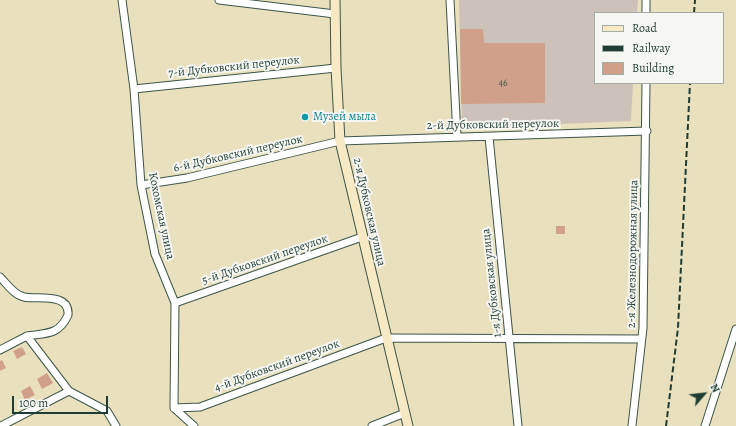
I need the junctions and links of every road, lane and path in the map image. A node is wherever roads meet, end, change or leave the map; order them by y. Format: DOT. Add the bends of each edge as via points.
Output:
graph roads {
  1 [pos="122,0"];
  2 [pos="219,0"];
  3 [pos="335,0"];
  4 [pos="450,0"];
  5 [pos="646,0"];
  6 [pos="646,12"];
  7 [pos="335,14"];
  8 [pos="336,68"];
  9 [pos="646,84"];
  10 [pos="134,89"];
  11 [pos="646,131"];
  12 [pos="457,136"];
  13 [pos="489,137"];
  14 [pos="340,142"];
  15 [pos="142,185"];
  16 [pos="362,237"];
  17 [pos="0,277"];
  18 [pos="175,304"];
  19 [pos="736,329"];
  20 [pos="27,336"];
  21 [pos="386,338"];
  22 [pos="509,339"];
  23 [pos="641,339"];
  24 [pos="734,346"];
  25 [pos="0,350"];
  26 [pos="69,391"];
  27 [pos="174,408"];
  28 [pos="404,413"];
  29 [pos="2,426"];
  30 [pos="116,426"];
  31 [pos="194,426"];
  32 [pos="372,426"];
  33 [pos="408,426"];
  34 [pos="518,426"];
  35 [pos="632,426"];
  36 [pos="705,426"];
  1 -- 10 [label="street, Кохомская улица"];
  2 -- 7 [label="street"];
  3 -- 7 [label="main road, 2-я Дубковская улица"];
  4 -- 12 [label="street"];
  5 -- 6 [label="street"];
  7 -- 8 [label="main road, 2-я Дубковская улица"];
  8 -- 10 [label="street, 7-й Дубковский переулок"];
  8 -- 14 [label="main road, 2-я Дубковская улица"];
  9 -- 11 [label="street, 2-я Железнодорожная улица"];
  10 -- 15 [label="street, Кохомская улица"];
  11 -- 13 [label="street, 2-й Дубковский переулок"];
  11 -- 23 [label="street, 2-я Железнодорожная улица"];
  12 -- 13 [label="street, 2-й Дубковский переулок"];
  12 -- 14 [label="street, 2-й Дубковский переулок"];
  13 -- 22 [label="street, 1-я Дубковская улица"];
  14 -- 15 [label="street, 6-й Дубковский переулок" via="187,178"];
  14 -- 16 [label="main road, 2-я Дубковская улица"];
  15 -- 18 [label="street, Кохомская улица" via="155,254"];
  16 -- 18 [label="street, 5-й Дубковский переулок"];
  16 -- 21 [label="main road, 2-я Дубковская улица"];
  17 -- 20 [label="street" via="19,295 51,298 67,308 68,315 59,329 52,333"];
  18 -- 27 [label="street, Кохомская улица"];
  19 -- 24 [label="street"];
  20 -- 25 [label="street"];
  20 -- 26 [label="street"];
  21 -- 22 [label="street"];
  21 -- 27 [label="street, 4-й Дубковский переулок" via="200,407"];
  21 -- 28 [label="main road, 2-я Дубковская улица"];
  22 -- 23 [label="street"];
  22 -- 34 [label="street, 1-я Дубковская улица"];
  23 -- 35 [label="street, 2-я Железнодорожная улица"];
  24 -- 36 [label="street"];
  26 -- 29 [label="street"];
  26 -- 30 [label="street" via="107,411"];
  27 -- 31 [label="street"];
  28 -- 32 [label="street"];
  28 -- 33 [label="main road, 2-я Дубковская улица"];
}
